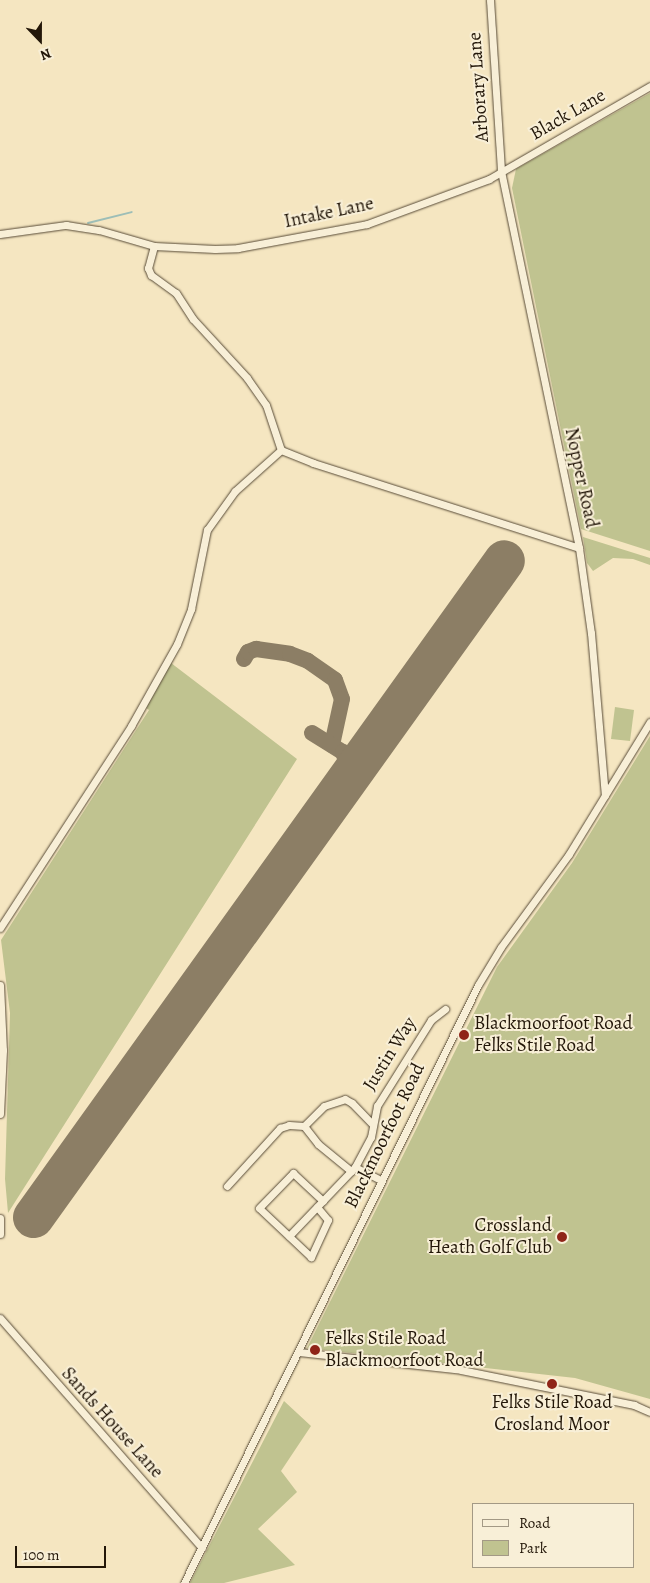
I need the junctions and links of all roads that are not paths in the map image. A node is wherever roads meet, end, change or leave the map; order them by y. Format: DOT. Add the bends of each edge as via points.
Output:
graph roads {
  1 [pos="490,0"];
  2 [pos="650,86"];
  3 [pos="501,171"];
  4 [pos="0,234"];
  5 [pos="154,246"];
  6 [pos="281,450"];
  7 [pos="579,548"];
  8 [pos="650,722"];
  9 [pos="605,795"];
  10 [pos="0,928"];
  11 [pos="0,985"];
  12 [pos="445,1009"];
  13 [pos="0,1114"];
  14 [pos="372,1124"];
  15 [pos="304,1126"];
  16 [pos="353,1169"];
  17 [pos="380,1180"];
  18 [pos="227,1186"];
  19 [pos="323,1201"];
  20 [pos="317,1207"];
  21 [pos="0,1218"];
  22 [pos="0,1234"];
  23 [pos="289,1236"];
  24 [pos="0,1318"];
  25 [pos="299,1352"];
  26 [pos="650,1412"];
  27 [pos="202,1548"];
  28 [pos="184,1583"];
  1 -- 3 [label="street, Arborary Lane"];
  2 -- 3 [label="street, Black Lane"];
  3 -- 5 [label="street, Intake Lane" via="367,224 238,248"];
  3 -- 7 [label="street, Nopper Road"];
  4 -- 5 [label="street, Intake Lane" via="66,225 99,230"];
  5 -- 6 [label="street" via="148,268 151,275 176,293 192,319 247,378 266,405"];
  6 -- 7 [label="street"];
  6 -- 10 [label="street" via="236,491 207,530 191,609 177,644 132,726"];
  7 -- 9 [label="street, Nopper Road" via="591,634"];
  8 -- 9 [label="street, Blackmoorfoot Road"];
  9 -- 17 [label="street, Blackmoorfoot Road" via="569,854 501,947"];
  11 -- 13 [label="street" via="3,1050"];
  12 -- 14 [label="street, Justin Way" via="430,1020 377,1106"];
  14 -- 15 [label="street" via="344,1099 324,1106"];
  14 -- 16 [label="street, Justin Way" via="367,1147"];
  15 -- 16 [label="street" via="318,1144"];
  15 -- 18 [label="street" via="280,1128"];
  16 -- 17 [label="street"];
  16 -- 19 [label="street, Justin Way"];
  17 -- 25 [label="street, Blackmoorfoot Road"];
  19 -- 20 [label="street, Justin Way"];
  19 -- 23 [label="street" via="293,1174 259,1208"];
  20 -- 23 [label="street, Justin Way"];
  20 -- 23 [label="street" via="328,1220 311,1257"];
  21 -- 22 [label="street"];
  24 -- 27 [label="street, Sands House Lane"];
  25 -- 26 [label="street" via="461,1370 634,1404"];
  25 -- 27 [label="street, Blackmoorfoot Road"];
  27 -- 28 [label="street, Blackmoorfoot Road"];
}
